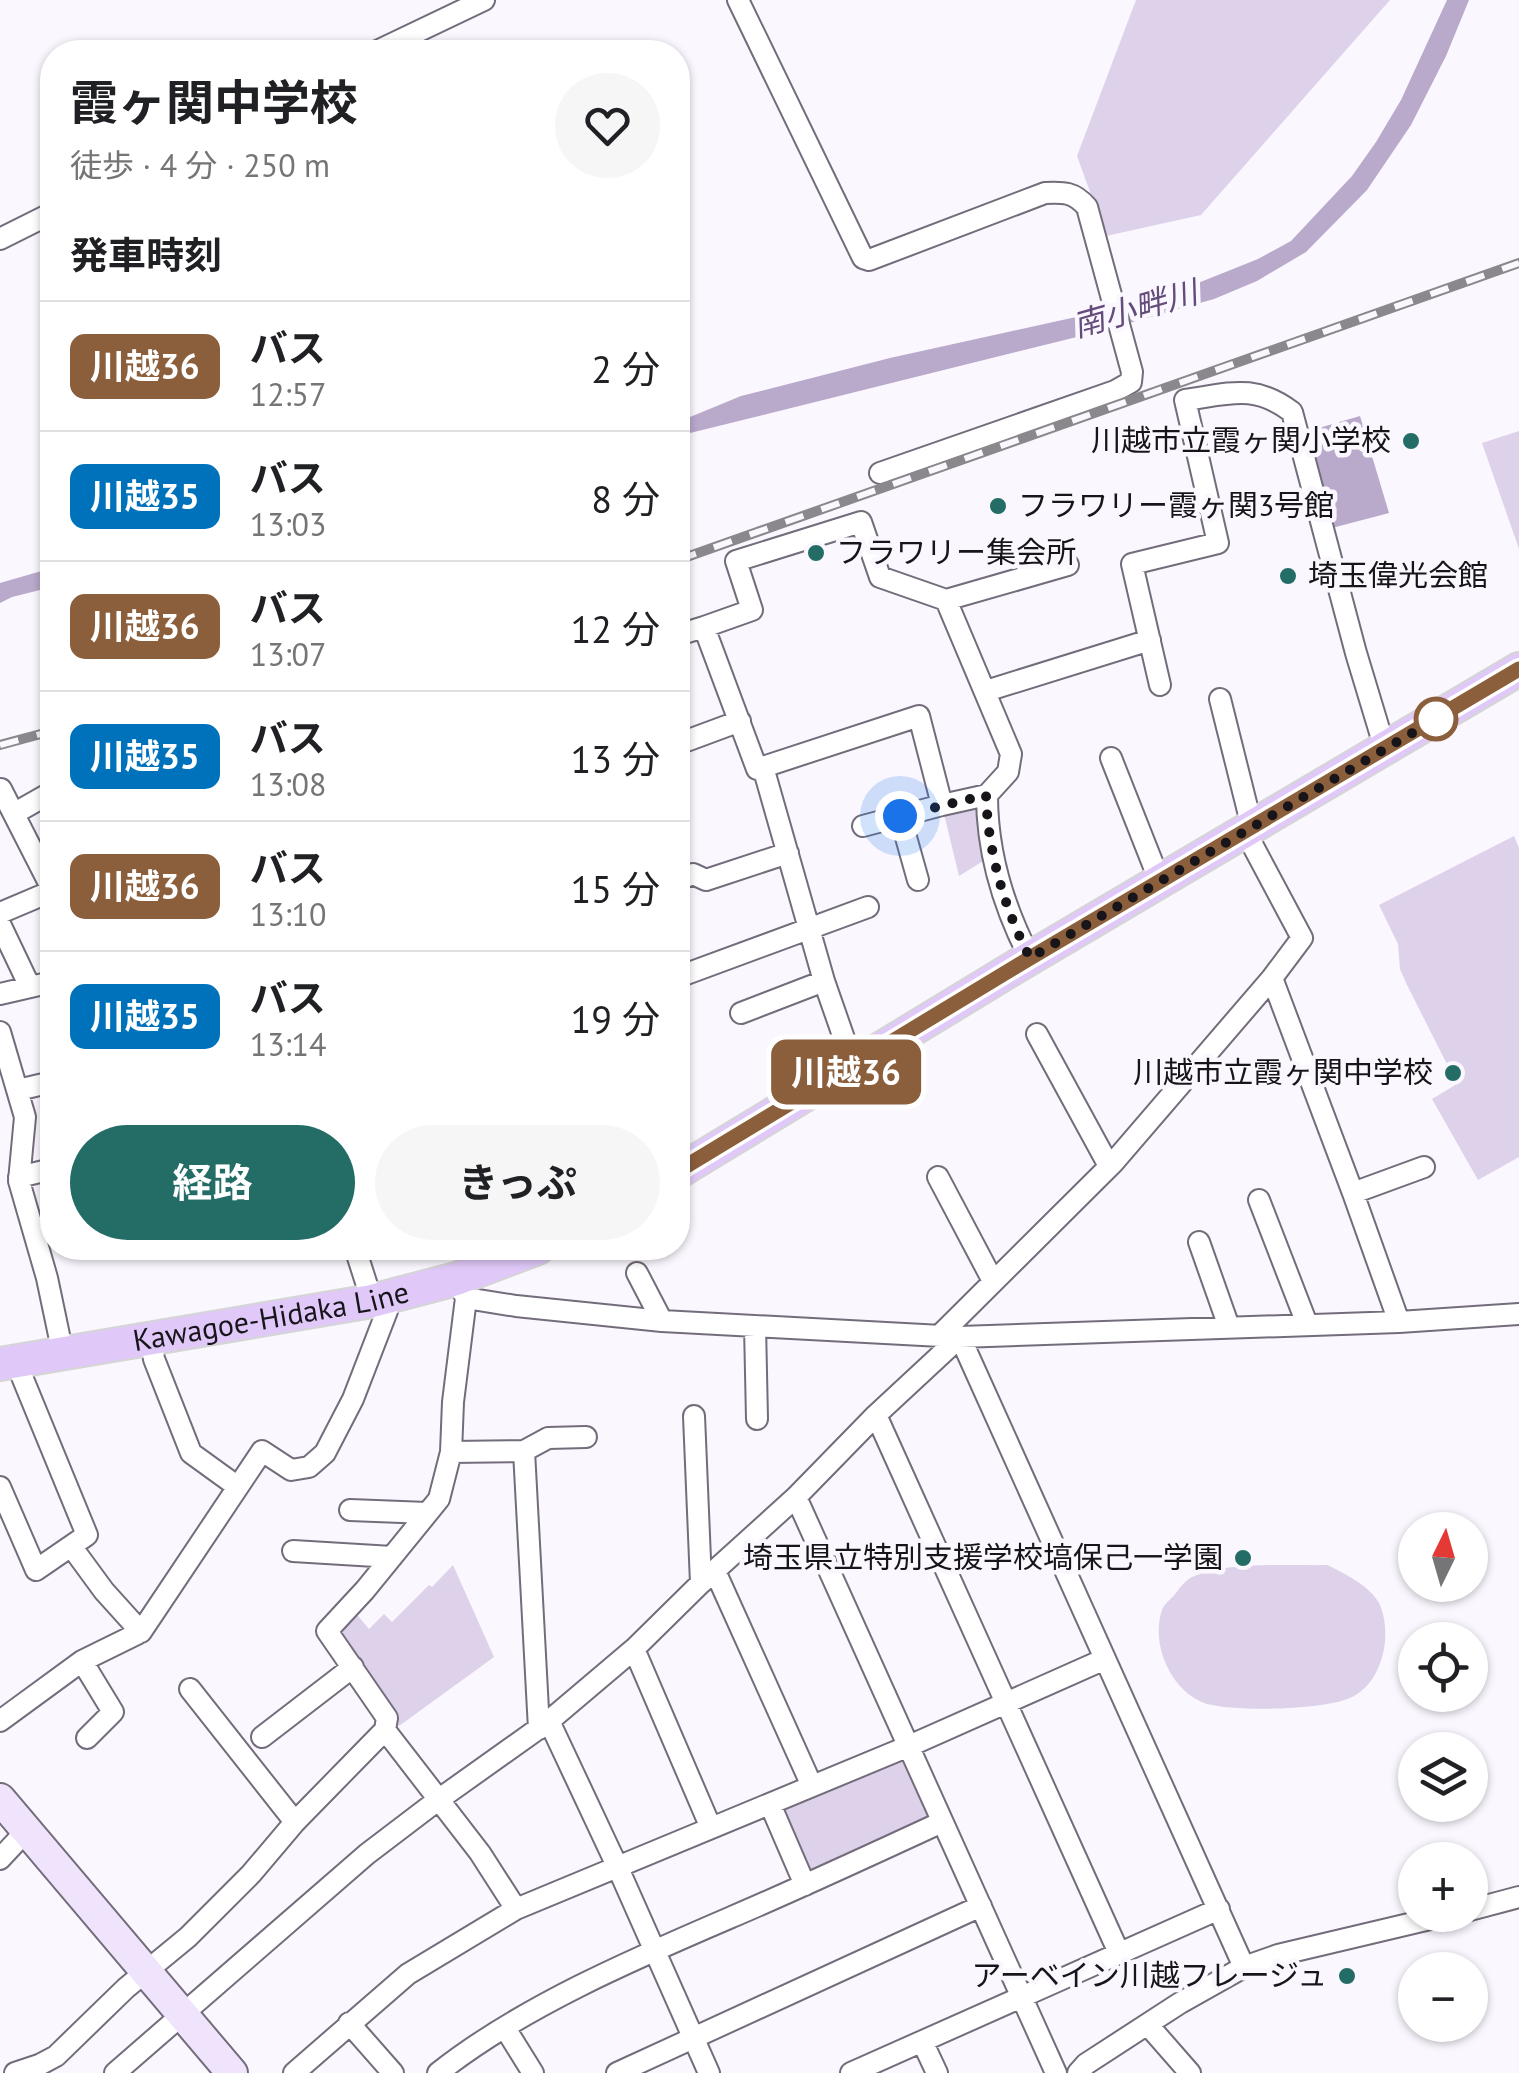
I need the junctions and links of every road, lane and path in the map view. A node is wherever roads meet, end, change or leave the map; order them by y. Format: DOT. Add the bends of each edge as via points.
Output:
graph roads {
  1 [pos="484,0"];
  2 [pos="738,0"];
  3 [pos="401,40"];
  4 [pos="40,219"];
  5 [pos="0,239"];
  6 [pos="880,474"];
  7 [pos="1068,565"];
  8 [pos="946,600"];
  9 [pos="704,627"];
  10 [pos="690,631"];
  11 [pos="1150,640"];
  12 [pos="1519,669"];
  13 [pos="1160,686"];
  14 [pos="986,691"];
  15 [pos="1220,700"];
  16 [pos="740,721"];
  17 [pos="690,740"];
  18 [pos="1385,750"];
  19 [pos="1111,758"];
  20 [pos="762,767"];
  21 [pos="1,789"];
  22 [pos="986,795"];
  23 [pos="40,799"];
  24 [pos="942,805"];
  25 [pos="14,813"];
  26 [pos="900,816"];
  27 [pos="864,826"];
  28 [pos="1248,829"];
  29 [pos="788,854"];
  30 [pos="40,866"];
  31 [pos="690,875"];
  32 [pos="918,880"];
  33 [pos="1160,882"];
  34 [pos="40,895"];
  35 [pos="868,908"];
  36 [pos="0,913"];
  37 [pos="0,924"];
  38 [pos="809,930"];
  39 [pos="1030,958"];
  40 [pos="690,973"];
  41 [pos="1272,978"];
  42 [pos="824,981"];
  43 [pos="40,985"];
  44 [pos="30,988"];
  45 [pos="0,994"];
  46 [pos="741,1013"];
  47 [pos="0,1032"];
  48 [pos="1036,1034"];
  49 [pos="854,1067"];
  50 [pos="40,1085"];
  51 [pos="18,1090"];
  52 [pos="690,1165"];
  53 [pos="1109,1166"];
  54 [pos="1424,1167"];
  55 [pos="40,1172"];
  56 [pos="19,1176"];
  57 [pos="938,1177"];
  58 [pos="1353,1193"];
  59 [pos="1259,1200"];
  60 [pos="1199,1242"];
  61 [pos="40,1252"];
  62 [pos="42,1260"];
  63 [pos="361,1260"];
  64 [pos="515,1260"];
  65 [pos="637,1273"];
  66 [pos="993,1281"];
  67 [pos="461,1288"];
  68 [pos="381,1299"];
  69 [pos="1519,1314"];
  70 [pos="662,1322"];
  71 [pos="1399,1322"];
  72 [pos="1307,1324"];
  73 [pos="755,1326"];
  74 [pos="1229,1327"];
  75 [pos="950,1336"];
  76 [pos="150,1339"];
  77 [pos="63,1354"];
  78 [pos="8,1363"];
  79 [pos="876,1414"];
  80 [pos="694,1416"];
  81 [pos="757,1418"];
  82 [pos="586,1437"];
  83 [pos="524,1451"];
  84 [pos="450,1452"];
  85 [pos="0,1487"];
  86 [pos="238,1487"];
  87 [pos="796,1497"];
  88 [pos="350,1510"];
  89 [pos="427,1513"];
  90 [pos="71,1546"];
  91 [pos="293,1551"];
  92 [pos="392,1557"];
  93 [pos="708,1577"];
  94 [pos="140,1632"];
  95 [pos="634,1650"];
  96 [pos="1105,1659"];
  97 [pos="82,1661"];
  98 [pos="353,1667"];
  99 [pos="190,1690"];
  100 [pos="1006,1704"];
  101 [pos="0,1721"];
  102 [pos="544,1725"];
  103 [pos="384,1730"];
  104 [pos="262,1737"];
  105 [pos="87,1738"];
  106 [pos="909,1746"];
  107 [pos="812,1786"];
  108 [pos="0,1798"];
  109 [pos="438,1800"];
  110 [pos="770,1804"];
  111 [pos="295,1822"];
  112 [pos="942,1822"];
  113 [pos="711,1828"];
  114 [pos="27,1830"];
  115 [pos="0,1860"];
  116 [pos="618,1868"];
  117 [pos="805,1886"];
  118 [pos="1519,1897"];
  119 [pos="1488,1905"];
  120 [pos="981,1906"];
  121 [pos="1219,1909"];
  122 [pos="516,1910"];
  123 [pos="1398,1926"];
  124 [pos="654,1950"];
  125 [pos="1118,1953"];
  126 [pos="1244,1967"];
  127 [pos="146,1973"];
  128 [pos="1022,1996"];
  129 [pos="183,2016"];
  130 [pos="350,2023"];
  131 [pos="1148,2025"];
  132 [pos="505,2028"];
  133 [pos="692,2039"];
  134 [pos="923,2042"];
  135 [pos="15,2073"];
  136 [pos="115,2073"];
  137 [pos="232,2073"];
  138 [pos="294,2073"];
  139 [pos="393,2073"];
  140 [pos="438,2073"];
  141 [pos="533,2073"];
  142 [pos="617,2073"];
  143 [pos="709,2073"];
  144 [pos="851,2073"];
  145 [pos="937,2073"];
  146 [pos="1056,2073"];
  147 [pos="1078,2073"];
  148 [pos="1190,2073"];
  1 -- 3 [label="street"];
  2 -- 6 [label="street" via="863,258 1045,193 1066,191 1086,207 1130,382"];
  4 -- 5 [label="street"];
  7 -- 8 [label="street"];
  8 -- 9 [label="street" via="880,577 862,522 736,561 752,610"];
  8 -- 14 [label="street"];
  9 -- 10 [label="street"];
  9 -- 16 [label="street"];
  11 -- 13 [label="street"];
  11 -- 14 [label="street"];
  11 -- 18 [label="street" via="1132,564 1218,543 1186,400 1246,392 1269,397 1292,412"];
  12 -- 18 [label="main road"];
  14 -- 22 [label="street" via="1011,754 1008,772"];
  15 -- 28 [label="street"];
  16 -- 17 [label="street"];
  16 -- 20 [label="street"];
  18 -- 28 [label="main road"];
  19 -- 33 [label="street"];
  20 -- 24 [label="street" via="919,716"];
  20 -- 29 [label="street"];
  21 -- 25 [label="street"];
  22 -- 24 [label="street"];
  22 -- 39 [label="street" via="1001,889"];
  23 -- 25 [label="street"];
  24 -- 26 [label="street"];
  25 -- 30 [label="street"];
  26 -- 27 [label="street"];
  26 -- 32 [label="street"];
  28 -- 33 [label="main road"];
  28 -- 41 [label="street" via="1302,938"];
  29 -- 31 [label="street" via="706,880"];
  29 -- 38 [label="street"];
  33 -- 39 [label="main road"];
  34 -- 36 [label="street"];
  35 -- 38 [label="street"];
  37 -- 44 [label="street"];
  38 -- 40 [label="street"];
  38 -- 42 [label="street"];
  39 -- 49 [label="main road"];
  41 -- 53 [label="street"];
  41 -- 58 [label="street"];
  42 -- 46 [label="street"];
  42 -- 49 [label="street"];
  43 -- 44 [label="street"];
  44 -- 45 [label="street"];
  47 -- 51 [label="street"];
  48 -- 53 [label="street"];
  49 -- 52 [label="main road"];
  50 -- 51 [label="street"];
  51 -- 56 [label="street" via="25,1117"];
  53 -- 66 [label="street"];
  54 -- 58 [label="street"];
  55 -- 56 [label="street"];
  56 -- 61 [label="street"];
  57 -- 66 [label="street"];
  58 -- 71 [label="street"];
  59 -- 72 [label="street"];
  60 -- 74 [label="street"];
  62 -- 77 [label="street"];
  63 -- 68 [label="street"];
  64 -- 67 [label="main road, Kawagoe-Hidaka Line"];
  65 -- 70 [label="street"];
  66 -- 75 [label="street"];
  67 -- 68 [label="main road, Kawagoe-Hidaka Line"];
  67 -- 70 [label="street" via="516,1306"];
  67 -- 84 [label="street"];
  68 -- 76 [label="main road, Kawagoe-Hidaka Line"];
  68 -- 86 [label="street" via="353,1399 325,1453 309,1467 291,1470 262,1452"];
  69 -- 71 [label="street"];
  70 -- 73 [label="street"];
  71 -- 72 [label="street"];
  72 -- 74 [label="street"];
  73 -- 75 [label="street"];
  73 -- 81 [label="street"];
  74 -- 75 [label="street"];
  75 -- 79 [label="street"];
  75 -- 96 [label="street"];
  76 -- 77 [label="main road, Kawagoe-Hidaka Line"];
  76 -- 86 [label="street" via="192,1453"];
  77 -- 78 [label="main road, Kawagoe-Hidaka Line"];
  78 -- 90 [label="street" via="87,1535"];
  79 -- 87 [label="street"];
  79 -- 100 [label="street"];
  80 -- 93 [label="street"];
  82 -- 83 [label="street" via="548,1438"];
  83 -- 84 [label="street"];
  83 -- 102 [label="street"];
  84 -- 89 [label="street" via="439,1498"];
  85 -- 90 [label="street" via="36,1570"];
  86 -- 94 [label="street"];
  87 -- 93 [label="street"];
  87 -- 106 [label="street"];
  88 -- 89 [label="street"];
  89 -- 92 [label="street"];
  90 -- 94 [label="street"];
  91 -- 92 [label="street"];
  92 -- 98 [label="street" via="327,1631"];
  93 -- 95 [label="street"];
  93 -- 107 [label="street"];
  94 -- 97 [label="street"];
  95 -- 102 [label="street"];
  95 -- 113 [label="street"];
  96 -- 100 [label="street"];
  96 -- 121 [label="street"];
  97 -- 101 [label="street"];
  97 -- 105 [label="street" via="113,1712"];
  98 -- 103 [label="street" via="387,1718"];
  98 -- 104 [label="street"];
  99 -- 111 [label="street"];
  100 -- 106 [label="street"];
  100 -- 125 [label="street"];
  102 -- 109 [label="street"];
  102 -- 116 [label="street"];
  103 -- 109 [label="street"];
  103 -- 111 [label="street"];
  106 -- 107 [label="street"];
  106 -- 112 [label="street"];
  107 -- 110 [label="street"];
  108 -- 114 [label="street"];
  109 -- 122 [label="street"];
  109 -- 129 [label="street"];
  110 -- 113 [label="street"];
  110 -- 117 [label="street"];
  111 -- 127 [label="street"];
  112 -- 117 [label="street"];
  112 -- 120 [label="street"];
  113 -- 116 [label="street"];
  114 -- 115 [label="street"];
  114 -- 127 [label="street"];
  116 -- 122 [label="street"];
  116 -- 124 [label="street"];
  117 -- 124 [label="street"];
  118 -- 119 [label="street"];
  120 -- 128 [label="street"];
  120 -- 133 [label="street"];
  121 -- 125 [label="street"];
  121 -- 126 [label="street"];
  122 -- 130 [label="street" via="408,1974"];
  123 -- 126 [label="street"];
  124 -- 132 [label="street"];
  124 -- 133 [label="street"];
  125 -- 128 [label="street"];
  126 -- 131 [label="street"];
  127 -- 129 [label="street"];
  127 -- 135 [label="street" via="56,2056"];
  128 -- 134 [label="street"];
  128 -- 146 [label="street"];
  129 -- 136 [label="street"];
  129 -- 137 [label="street"];
  130 -- 138 [label="street"];
  130 -- 139 [label="street"];
  131 -- 147 [label="street"];
  131 -- 148 [label="street"];
  132 -- 140 [label="street"];
  132 -- 141 [label="street"];
  133 -- 142 [label="street"];
  133 -- 143 [label="street"];
  134 -- 144 [label="street"];
  134 -- 145 [label="street"];
}
